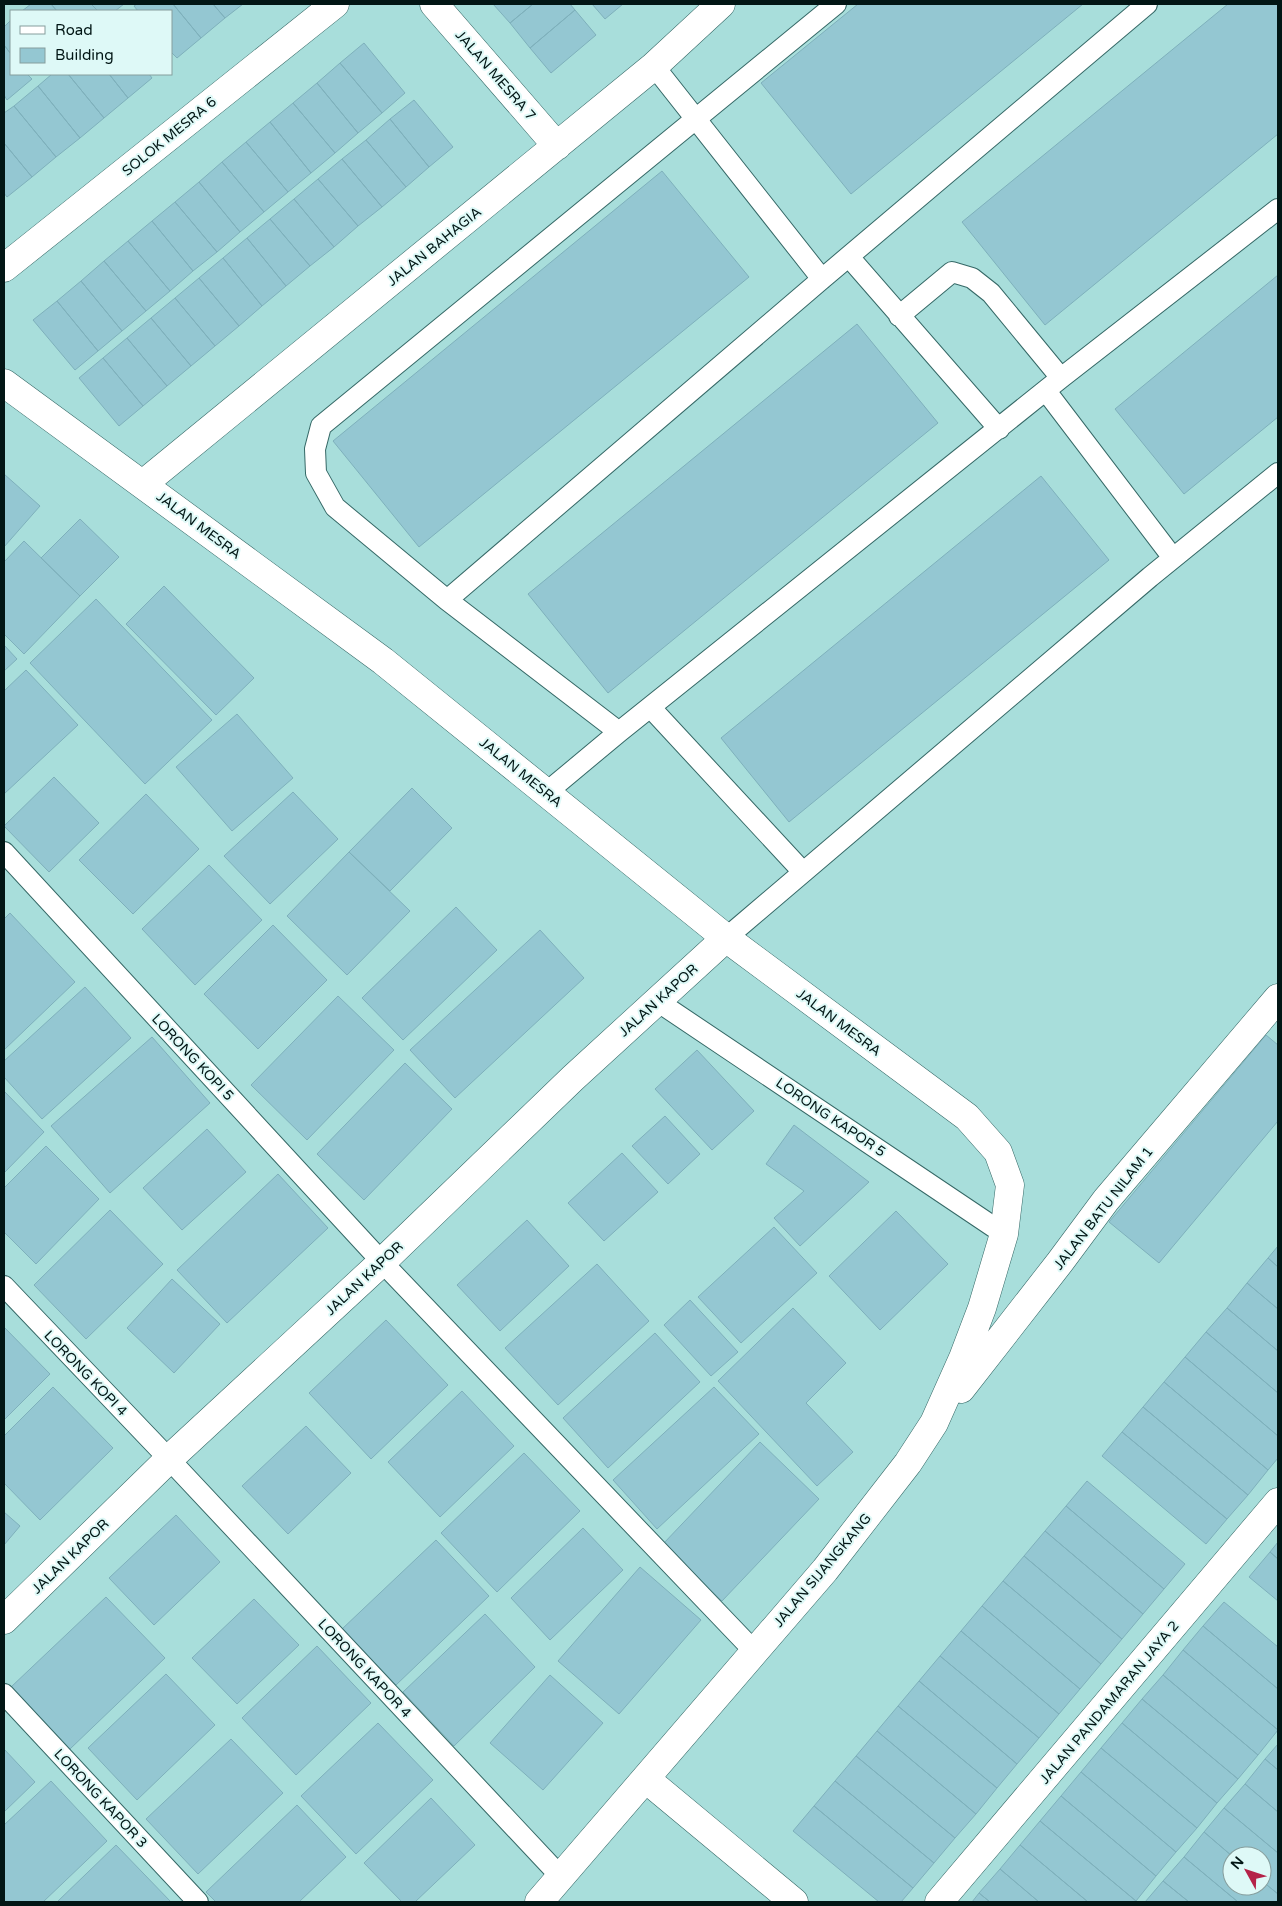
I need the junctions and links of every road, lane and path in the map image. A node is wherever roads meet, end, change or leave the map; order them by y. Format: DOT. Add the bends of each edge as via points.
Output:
graph roads {
  1 [pos="335,4"];
  2 [pos="434,4"];
  3 [pos="721,4"];
  4 [pos="836,4"];
  5 [pos="1147,4"];
  6 [pos="654,66"];
  7 [pos="696,119"];
  8 [pos="557,146"];
  9 [pos="1278,209"];
  10 [pos="849,257"];
  11 [pos="4,268"];
  12 [pos="822,278"];
  13 [pos="899,316"];
  14 [pos="1062,378"];
  15 [pos="4,383"];
  16 [pos="1046,391"];
  17 [pos="999,429"];
  18 [pos="1278,473"];
  19 [pos="143,484"];
  20 [pos="1173,558"];
  21 [pos="447,600"];
  22 [pos="651,708"];
  23 [pos="619,732"];
  24 [pos="546,792"];
  25 [pos="4,852"];
  26 [pos="803,872"];
  27 [pos="726,938"];
  28 [pos="1278,998"];
  29 [pos="657,1001"];
  30 [pos="1010,1185"];
  31 [pos="1004,1234"];
  32 [pos="382,1262"];
  33 [pos="4,1286"];
  34 [pos="934,1423"];
  35 [pos="169,1459"];
  36 [pos="1278,1502"];
  37 [pos="4,1620"];
  38 [pos="754,1651"];
  39 [pos="4,1694"];
  40 [pos="646,1779"];
  41 [pos="561,1877"];
  42 [pos="198,1902"];
  43 [pos="539,1902"];
  44 [pos="794,1902"];
  45 [pos="939,1902"];
  1 -- 11 [label="street, SOLOK MESRA 6"];
  2 -- 8 [label="street, JALAN MESRA 7"];
  3 -- 6 [label="street, JALAN BAHAGIA"];
  4 -- 7 [label="lane"];
  5 -- 10 [label="lane"];
  6 -- 7 [label="lane"];
  6 -- 8 [label="street, JALAN BAHAGIA"];
  7 -- 12 [label="lane"];
  7 -- 21 [label="lane" via="321,426 314,449 316,473 335,507"];
  8 -- 19 [label="street, JALAN BAHAGIA"];
  9 -- 14 [label="lane"];
  10 -- 12 [label="lane"];
  10 -- 13 [label="lane"];
  12 -- 21 [label="lane"];
  13 -- 14 [label="lane" via="952,272 972,278 991,293"];
  13 -- 17 [label="lane"];
  14 -- 16 [label="lane"];
  15 -- 19 [label="street, JALAN MESRA"];
  16 -- 17 [label="lane"];
  16 -- 20 [label="lane"];
  17 -- 22 [label="lane"];
  18 -- 20 [label="lane"];
  19 -- 24 [label="street, JALAN MESRA" via="383,661"];
  20 -- 26 [label="lane"];
  21 -- 23 [label="lane"];
  22 -- 23 [label="lane"];
  22 -- 26 [label="lane"];
  23 -- 24 [label="lane"];
  24 -- 27 [label="street, JALAN MESRA"];
  25 -- 32 [label="lane, LORONG KOPI 5"];
  26 -- 27 [label="lane"];
  27 -- 29 [label="street, JALAN KAPOR"];
  27 -- 30 [label="street, JALAN MESRA" via="967,1117 998,1152"];
  28 -- 34 [label="street, JALAN BATU NILAM 1" via="1106,1200"];
  29 -- 31 [label="lane, LORONG KAPOR 5"];
  29 -- 32 [label="street, JALAN KAPOR"];
  30 -- 31 [label="street, JALAN SIJANGKANG"];
  31 -- 34 [label="street, JALAN SIJANGKANG" via="982,1308"];
  32 -- 35 [label="street, JALAN KAPOR"];
  32 -- 38 [label="lane"];
  33 -- 35 [label="lane, LORONG KOPI 4"];
  34 -- 38 [label="street, JALAN SIJANGKANG" via="908,1463 825,1570"];
  35 -- 37 [label="street, JALAN KAPOR"];
  35 -- 41 [label="lane, LORONG KAPOR 4"];
  36 -- 45 [label="street, JALAN PANDAMARAN JAYA 2"];
  38 -- 40 [label="street, JALAN SIJANGKANG"];
  39 -- 42 [label="lane, LORONG KAPOR 3"];
  40 -- 41 [label="street, JALAN SIJANGKANG"];
  40 -- 44 [label="street"];
  41 -- 43 [label="street, JALAN SIJANGKANG"];
}
